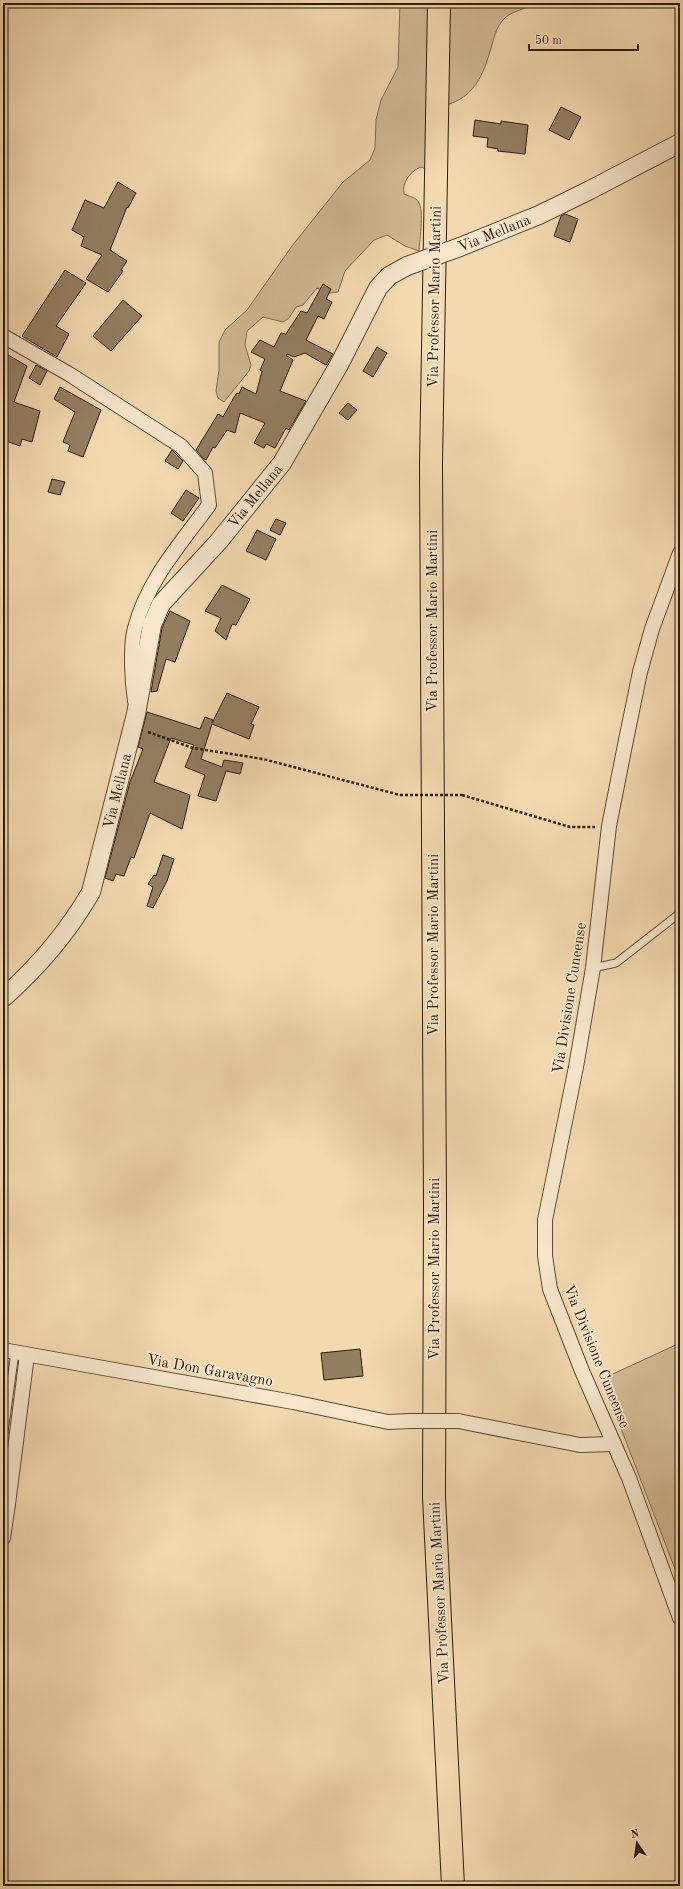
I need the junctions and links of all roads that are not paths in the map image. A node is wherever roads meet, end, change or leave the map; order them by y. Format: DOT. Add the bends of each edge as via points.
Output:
graph roads {
  1 [pos="439,3"];
  2 [pos="680,143"];
  3 [pos="3,336"];
  4 [pos="680,553"];
  5 [pos="135,720"];
  6 [pos="680,913"];
  7 [pos="593,968"];
  8 [pos="3,998"];
  9 [pos="15,1352"];
  10 [pos="458,1421"];
  11 [pos="3,1440"];
  12 [pos="614,1444"];
  13 [pos="5,1504"];
  14 [pos="3,1538"];
  15 [pos="680,1618"];
  16 [pos="453,1886"];
  1 -- 16 [label="main road, Via Professor Mario Martini" via="431,464 434,1497"];
  2 -- 5 [label="street, Via Mellana, bridge" via="546,212 407,266 389,276 378,288 340,362 282,463 218,541 161,604 152,625"];
  3 -- 5 [label="street" via="69,374 181,446 205,473 209,504 149,589 134,629 132,676"];
  4 -- 7 [label="street, Via Divisione Cuneense" via="652,629 640,672 609,826"];
  5 -- 8 [label="street, Via Mellana" via="91,892 71,924 28,976"];
  6 -- 7 [label="lane" via="616,962"];
  7 -- 12 [label="street, Via Divisione Cuneense" via="546,1220 546,1256 550,1289"];
  9 -- 10 [label="street, Via Don Garavagno, bridge" via="293,1402 388,1422"];
  9 -- 11 [label="lane"];
  9 -- 13 [label="street"];
  10 -- 12 [label="street, Via Divisione Cuneense" via="580,1445"];
  12 -- 15 [label="street, Via Divisione Cuneense"];
  13 -- 14 [label="street"];
}
